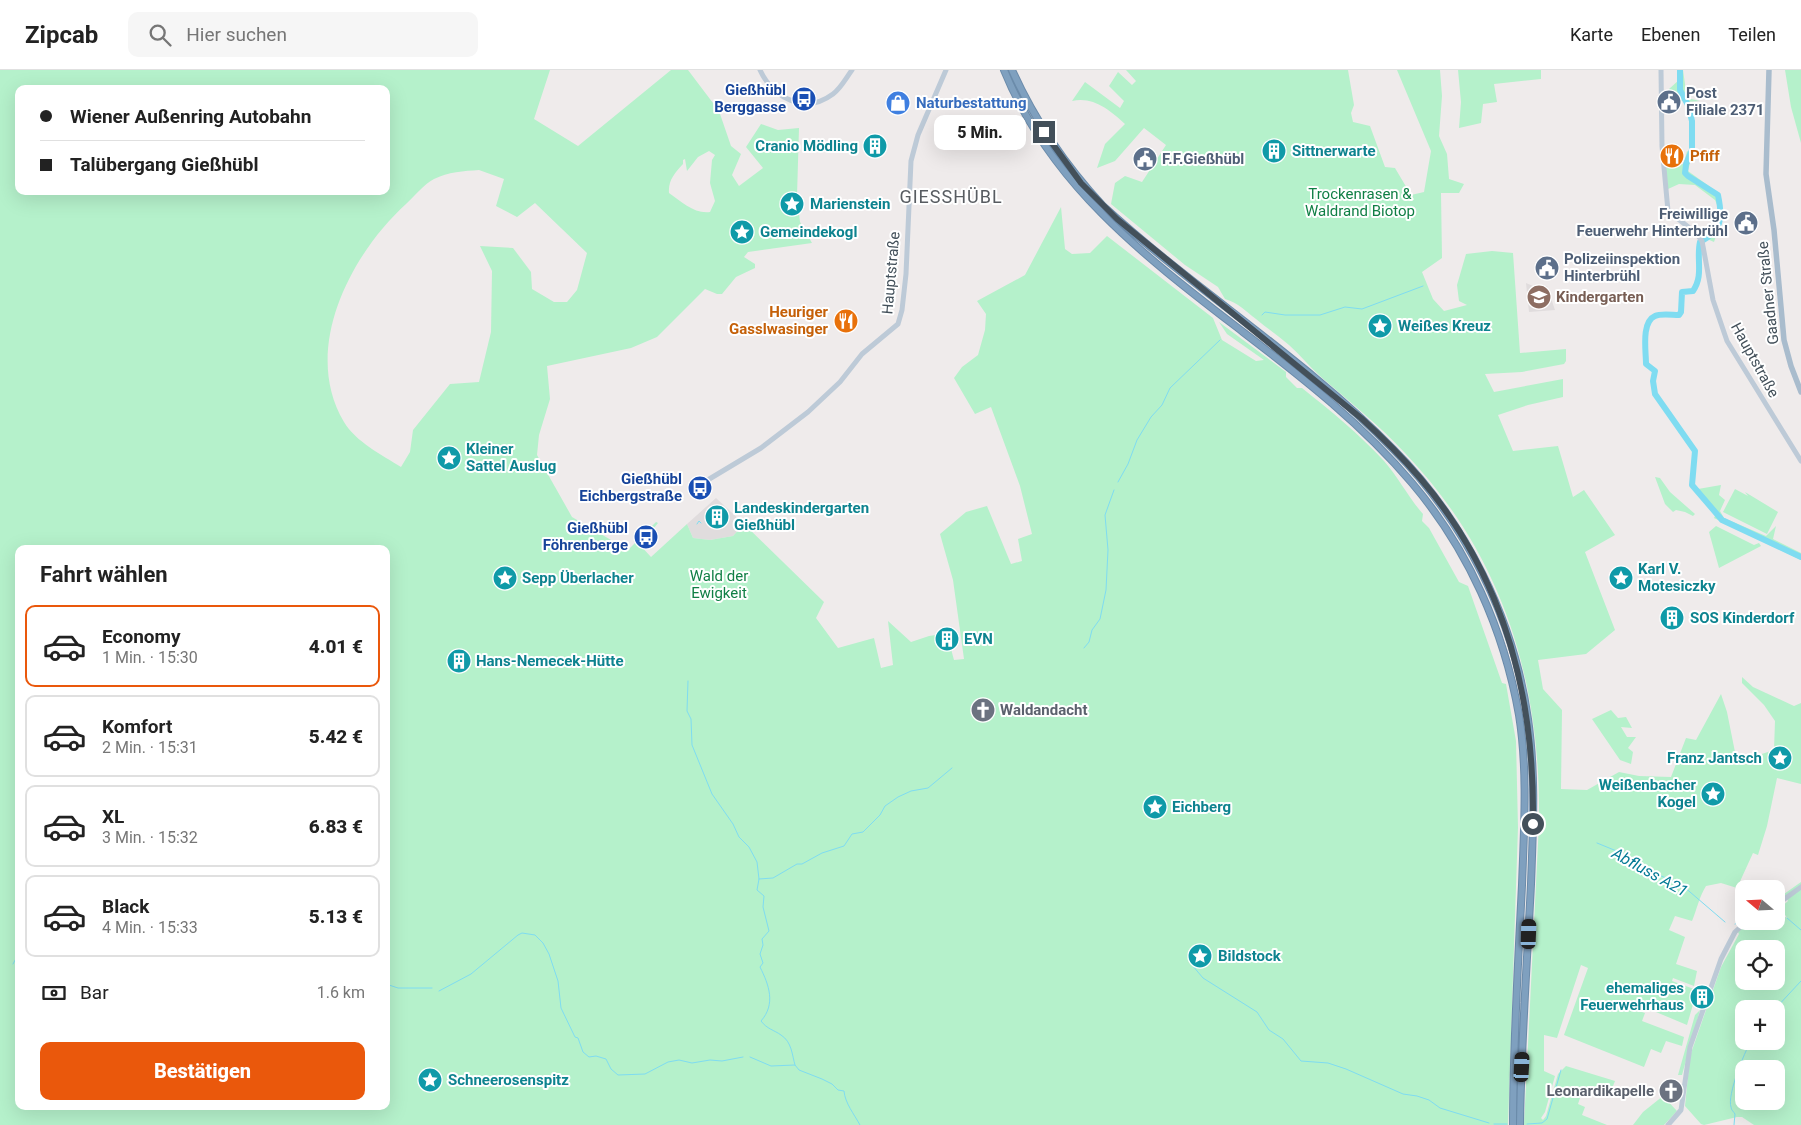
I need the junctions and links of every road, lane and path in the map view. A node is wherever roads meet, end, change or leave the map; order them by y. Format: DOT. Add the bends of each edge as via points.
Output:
graph roads {
  1 [pos="760,70"];
  2 [pos="852,70"];
  3 [pos="946,70"];
  4 [pos="1004,70"];
  5 [pos="1012,70"];
  6 [pos="1661,70"];
  7 [pos="1769,70"];
  8 [pos="1079,185"];
  9 [pos="1801,392"];
  10 [pos="1801,461"];
  11 [pos="706,482"];
  12 [pos="1801,887"];
  13 [pos="1785,899"];
  14 [pos="1737,930"];
  15 [pos="1513,1125"];
  16 [pos="1520,1125"];
  17 [pos="1668,1125"];
  1 -- 2 [label="street" via="782,98 798,103 811,103 832,95"];
  3 -- 11 [label="street, Hauptstraße" via="923,122 911,161 906,274 898,324 862,354 840,382 808,412 760,448"];
  4 -- 8 [label="highway" via="1019,104 1045,147"];
  5 -- 8 [label="highway" via="1051,143"];
  6 -- 10 [label="street, Hauptstraße" via="1662,146 1668,211 1696,233 1702,242 1714,300 1727,341"];
  7 -- 9 [label="main road, Gaadner Straße" via="1766,174 1784,340"];
  8 -- 15 [label="highway" via="1126,238 1322,395 1388,456 1433,510 1476,580 1513,685 1523,752 1524,829"];
  8 -- 16 [label="highway" via="1325,387 1394,450 1441,505 1484,577 1500,612 1517,668 1532,751 1532,839"];
  12 -- 13 [label="street"];
  14 -- 17 [label="street" via="1721,959 1690,1047 1681,1110"];
}
